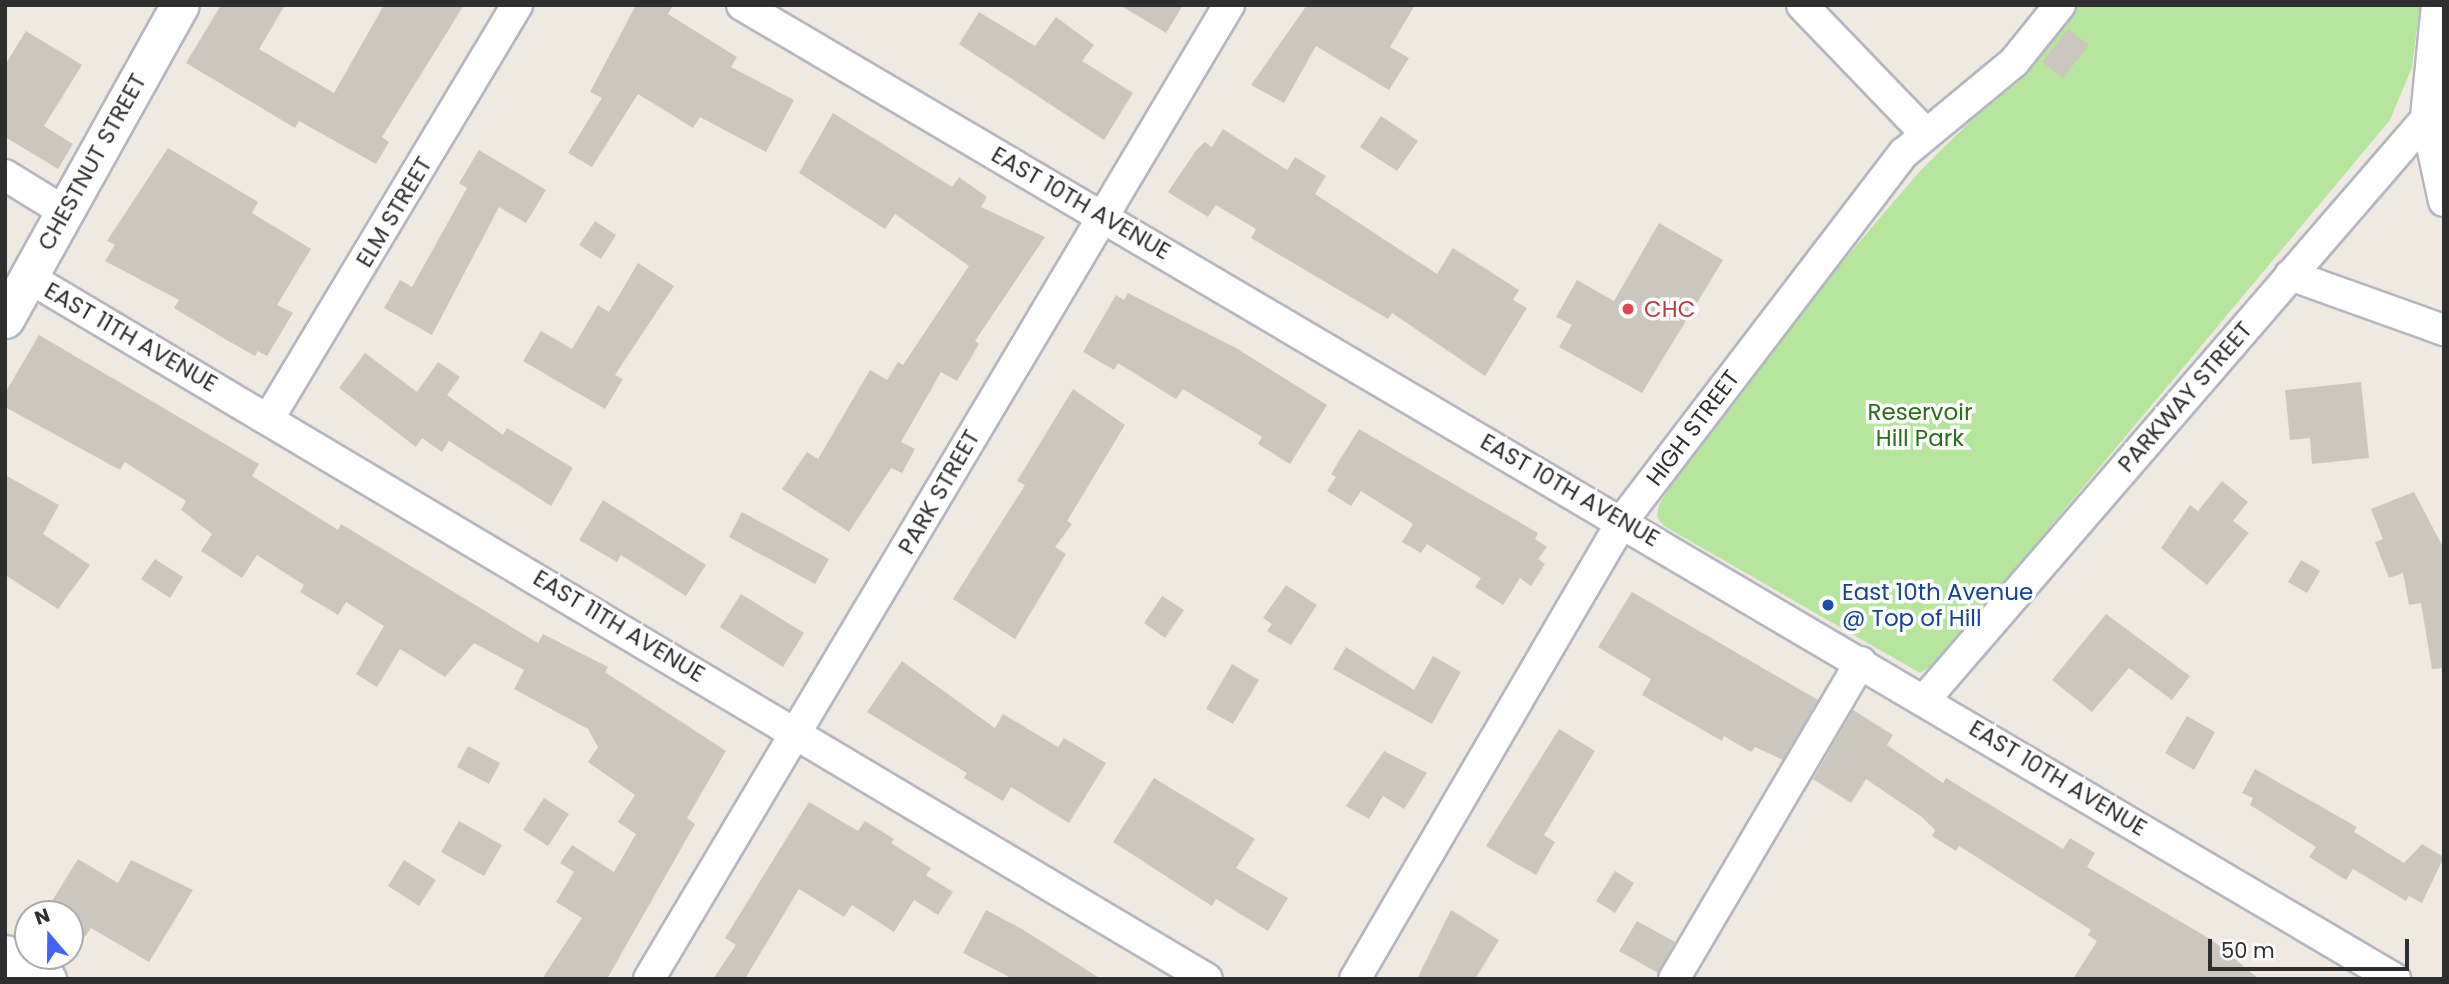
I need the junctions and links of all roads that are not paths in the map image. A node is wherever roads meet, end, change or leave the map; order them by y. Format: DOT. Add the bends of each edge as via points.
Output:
graph roads {
  1 [pos="180,5"];
  2 [pos="517,5"];
  3 [pos="742,5"];
  4 [pos="1230,5"];
  5 [pos="1802,5"];
  6 [pos="2060,5"];
  7 [pos="2437,5"];
  8 [pos="2435,108"];
  9 [pos="1926,134"];
  10 [pos="5,175"];
  11 [pos="2444,201"];
  12 [pos="65,212"];
  13 [pos="1102,215"];
  14 [pos="2290,275"];
  15 [pos="28,277"];
  16 [pos="5,318"];
  17 [pos="2444,330"];
  18 [pos="270,418"];
  19 [pos="1623,520"];
  20 [pos="1861,662"];
  21 [pos="1926,698"];
  22 [pos="798,732"];
  23 [pos="5,954"];
  24 [pos="47,979"];
  25 [pos="649,979"];
  26 [pos="1208,979"];
  27 [pos="1355,979"];
  28 [pos="1674,979"];
  29 [pos="2395,979"];
  1 -- 12 [label="street, CHESTNUT STREET"];
  2 -- 18 [label="street, ELM STREET"];
  3 -- 13 [label="street, EAST 10TH AVENUE"];
  4 -- 13 [label="street, PARK STREET"];
  5 -- 9 [label="street"];
  6 -- 9 [label="street, HIGH STREET" via="2014,62"];
  7 -- 8 [label="street"];
  8 -- 11 [label="street"];
  8 -- 14 [label="street, PARKWAY STREET"];
  9 -- 19 [label="street, HIGH STREET" via="1898,161"];
  10 -- 12 [label="street"];
  12 -- 15 [label="street, CHESTNUT STREET"];
  13 -- 19 [label="street, EAST 10TH AVENUE"];
  13 -- 22 [label="street, PARK STREET"];
  14 -- 17 [label="street"];
  14 -- 21 [label="street, PARKWAY STREET"];
  15 -- 16 [label="street, CHESTNUT STREET"];
  15 -- 18 [label="street, EAST 11TH AVENUE"];
  18 -- 22 [label="street, EAST 11TH AVENUE"];
  19 -- 20 [label="street, EAST 10TH AVENUE"];
  19 -- 27 [label="street, HIGH STREET"];
  20 -- 21 [label="street, EAST 10TH AVENUE"];
  20 -- 28 [label="street"];
  21 -- 29 [label="street, EAST 10TH AVENUE"];
  22 -- 25 [label="street, PARK STREET"];
  22 -- 26 [label="street, EAST 11TH AVENUE"];
  23 -- 24 [label="street"];
}
